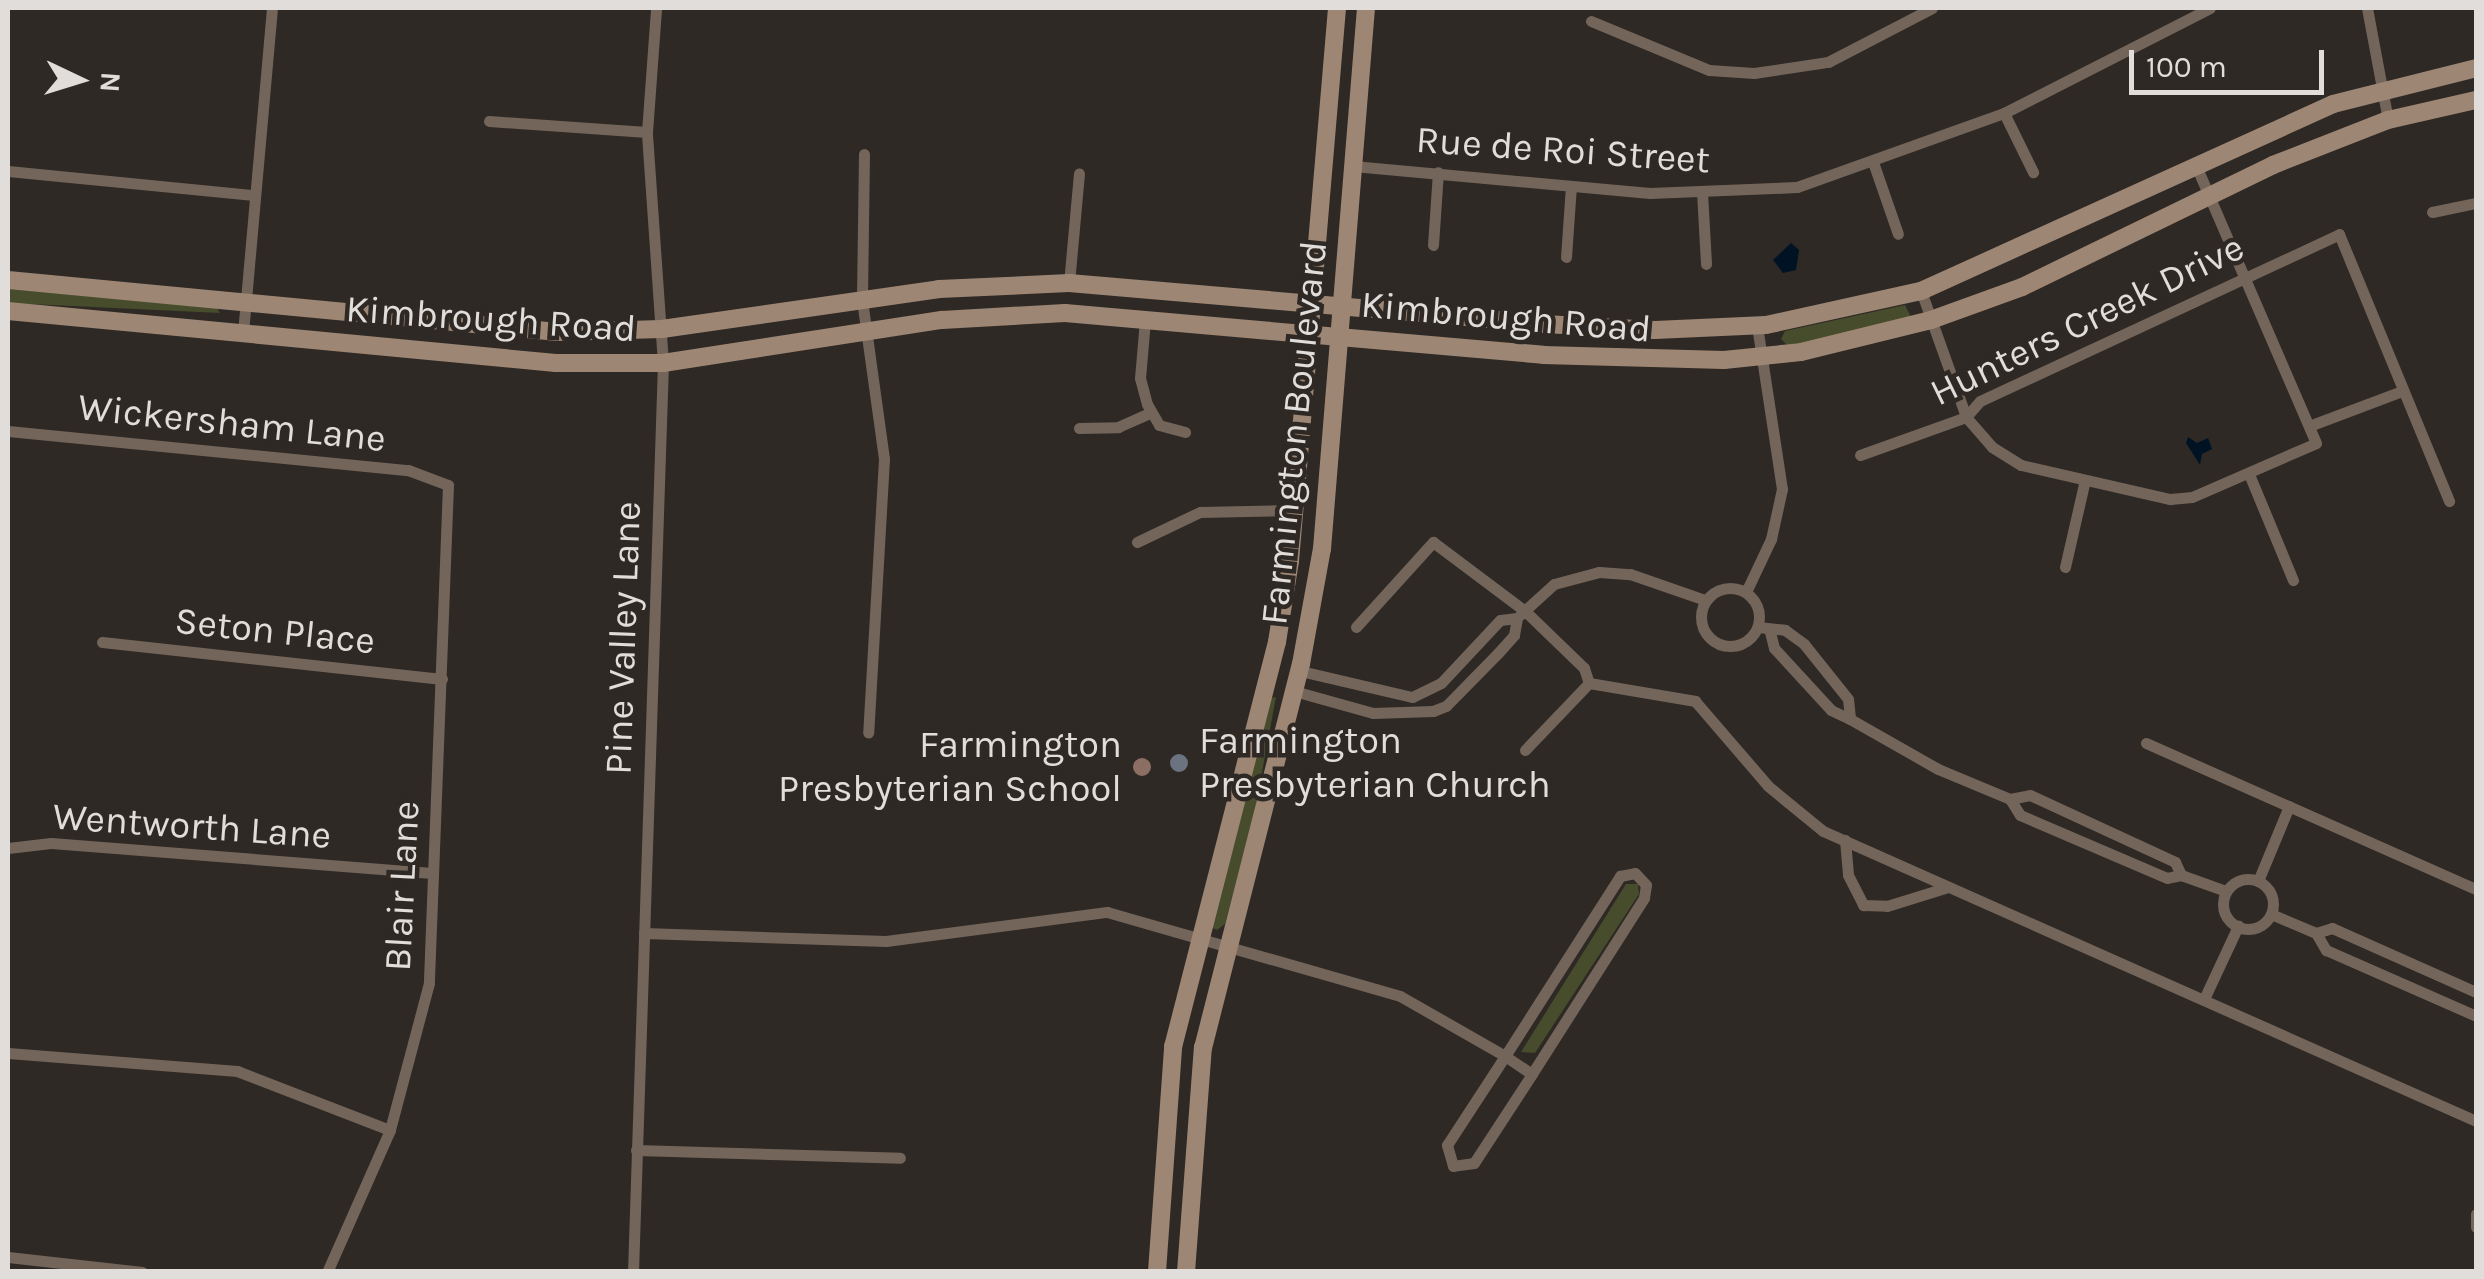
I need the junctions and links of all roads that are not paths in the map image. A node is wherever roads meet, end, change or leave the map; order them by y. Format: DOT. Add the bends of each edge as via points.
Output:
graph roads {
  1 [pos="272,8"];
  2 [pos="656,8"];
  3 [pos="1337,8"];
  4 [pos="1366,8"];
  5 [pos="1932,8"];
  6 [pos="2210,8"];
  7 [pos="2367,8"];
  8 [pos="1591,22"];
  9 [pos="2476,68"];
  10 [pos="2382,88"];
  11 [pos="2476,100"];
  12 [pos="2004,112"];
  13 [pos="2388,120"];
  14 [pos="489,121"];
  15 [pos="647,132"];
  16 [pos="864,154"];
  17 [pos="1873,162"];
  18 [pos="2195,164"];
  19 [pos="1353,166"];
  20 [pos="8,171"];
  21 [pos="1438,172"];
  22 [pos="2033,172"];
  23 [pos="1079,173"];
  24 [pos="1571,186"];
  25 [pos="1702,192"];
  26 [pos="254,194"];
  27 [pos="2212,195"];
  28 [pos="2476,204"];
  29 [pos="2432,212"];
  30 [pos="1898,234"];
  31 [pos="1433,245"];
  32 [pos="1566,257"];
  33 [pos="1706,264"];
  34 [pos="2247,276"];
  35 [pos="8,280"];
  36 [pos="1069,283"];
  37 [pos="1922,291"];
  38 [pos="862,300"];
  39 [pos="246,302"];
  40 [pos="1311,302"];
  41 [pos="1342,305"];
  42 [pos="8,311"];
  43 [pos="1145,320"];
  44 [pos="1931,320"];
  45 [pos="1757,326"];
  46 [pos="662,329"];
  47 [pos="243,333"];
  48 [pos="865,334"];
  49 [pos="1309,334"];
  50 [pos="1340,336"];
  51 [pos="1760,357"];
  52 [pos="663,362"];
  53 [pos="2402,392"];
  54 [pos="1151,412"];
  55 [pos="1966,418"];
  56 [pos="2309,426"];
  57 [pos="1079,428"];
  58 [pos="8,431"];
  59 [pos="1184,432"];
  60 [pos="1860,454"];
  61 [pos="2249,474"];
  62 [pos="2085,480"];
  63 [pos="448,485"];
  64 [pos="2449,501"];
  65 [pos="1295,510"];
  66 [pos="1137,542"];
  67 [pos="2065,567"];
  68 [pos="2293,580"];
  69 [pos="1746,592"];
  70 [pos="1705,600"];
  71 [pos="1521,614"];
  72 [pos="1356,628"];
  73 [pos="1764,629"];
  74 [pos="102,642"];
  75 [pos="1809,651"];
  76 [pos="1794,664"];
  77 [pos="1300,671"];
  78 [pos="442,680"];
  79 [pos="1589,683"];
  80 [pos="1280,686"];
  81 [pos="1850,719"];
  82 [pos="868,733"];
  83 [pos="2146,743"];
  84 [pos="1526,750"];
  85 [pos="2010,800"];
  86 [pos="2289,806"];
  87 [pos="1845,840"];
  88 [pos="8,848"];
  89 [pos="432,874"];
  90 [pos="2182,875"];
  91 [pos="2258,881"];
  92 [pos="1948,888"];
  93 [pos="2476,889"];
  94 [pos="2226,891"];
  95 [pos="2271,914"];
  96 [pos="2238,926"];
  97 [pos="644,933"];
  98 [pos="2316,933"];
  99 [pos="1198,936"];
  100 [pos="1226,945"];
  101 [pos="2476,992"];
  102 [pos="2204,999"];
  103 [pos="2476,1016"];
  104 [pos="8,1053"];
  105 [pos="1505,1056"];
  106 [pos="1532,1074"];
  107 [pos="2476,1121"];
  108 [pos="390,1130"];
  109 [pos="636,1150"];
  110 [pos="900,1158"];
  111 [pos="2476,1214"];
  112 [pos="2476,1227"];
  113 [pos="8,1256"];
  114 [pos="142,1272"];
  115 [pos="327,1272"];
  116 [pos="633,1272"];
  117 [pos="1157,1272"];
  118 [pos="1186,1272"];
  1 -- 26 [label="street"];
  2 -- 15 [label="street, Pine Valley Lane"];
  3 -- 40 [label="street, Farmington Boulevard"];
  4 -- 19 [label="street, Farmington Boulevard"];
  5 -- 8 [label="street" via="1828,62 1754,73 1708,70"];
  6 -- 12 [label="street, Rue de Roi Street"];
  7 -- 10 [label="street"];
  9 -- 10 [label="street, Kimbrough Road"];
  10 -- 13 [label="street"];
  10 -- 18 [label="street, Kimbrough Road"];
  11 -- 13 [label="street, Kimbrough Road"];
  12 -- 17 [label="street, Rue de Roi Street"];
  12 -- 22 [label="street"];
  13 -- 27 [label="street, Kimbrough Road"];
  14 -- 15 [label="street"];
  15 -- 46 [label="street, Pine Valley Lane"];
  16 -- 38 [label="street"];
  17 -- 25 [label="street, Rue de Roi Street" via="1797,187"];
  17 -- 30 [label="street"];
  18 -- 27 [label="street"];
  18 -- 37 [label="street, Kimbrough Road"];
  19 -- 21 [label="street, Rue de Roi Street"];
  19 -- 41 [label="street, Farmington Boulevard"];
  20 -- 26 [label="street"];
  21 -- 24 [label="street, Rue de Roi Street"];
  21 -- 31 [label="street"];
  23 -- 36 [label="street"];
  24 -- 25 [label="street, Rue de Roi Street"];
  24 -- 32 [label="street"];
  25 -- 33 [label="street"];
  26 -- 39 [label="street"];
  27 -- 34 [label="street"];
  27 -- 44 [label="street, Kimbrough Road" via="2022,287"];
  28 -- 29 [label="street"];
  34 -- 53 [label="street, Hunters Creek Drive" via="2339,234"];
  34 -- 55 [label="street, Hunters Creek Drive" via="1980,401"];
  34 -- 56 [label="street"];
  35 -- 39 [label="street, Kimbrough Road"];
  36 -- 38 [label="street, Kimbrough Road"];
  36 -- 40 [label="street, Kimbrough Road"];
  37 -- 44 [label="street"];
  37 -- 45 [label="street, Kimbrough Road"];
  38 -- 46 [label="street, Kimbrough Road"];
  38 -- 48 [label="street"];
  39 -- 46 [label="street, Kimbrough Road" via="558,332"];
  39 -- 47 [label="street"];
  40 -- 41 [label="street, Kimbrough Road"];
  40 -- 49 [label="street, Farmington Boulevard"];
  41 -- 45 [label="street, Kimbrough Road" via="1655,330"];
  41 -- 50 [label="street, Farmington Boulevard"];
  42 -- 47 [label="street, Kimbrough Road"];
  43 -- 48 [label="street, Kimbrough Road" via="1066,314 942,320"];
  43 -- 49 [label="street, Kimbrough Road"];
  43 -- 54 [label="street" via="1140,378"];
  44 -- 51 [label="street, Kimbrough Road"];
  44 -- 55 [label="street"];
  45 -- 51 [label="street"];
  46 -- 52 [label="street, Pine Valley Lane"];
  47 -- 52 [label="street, Kimbrough Road" via="556,363"];
  48 -- 52 [label="street, Kimbrough Road"];
  48 -- 82 [label="street" via="884,460"];
  49 -- 50 [label="street, Kimbrough Road"];
  49 -- 65 [label="street, Farmington Boulevard"];
  50 -- 51 [label="street, Kimbrough Road" via="1646,362"];
  50 -- 77 [label="street, Farmington Boulevard" via="1322,550"];
  51 -- 69 [label="street" via="1782,490 1771,539"];
  52 -- 97 [label="street, Pine Valley Lane"];
  53 -- 56 [label="street"];
  53 -- 64 [label="street"];
  54 -- 57 [label="street" via="1118,428"];
  54 -- 59 [label="street" via="1160,425"];
  55 -- 60 [label="street, Hunters Creek Drive"];
  55 -- 62 [label="street" via="1992,447 2022,465"];
  56 -- 61 [label="street" via="2316,444"];
  58 -- 63 [label="street, Wickersham Lane" via="408,470"];
  61 -- 62 [label="street" via="2192,497 2170,498"];
  61 -- 68 [label="street"];
  62 -- 67 [label="street"];
  63 -- 78 [label="street, Blair Lane"];
  65 -- 66 [label="street" via="1200,512"];
  65 -- 80 [label="street, Farmington Boulevard"];
  69 -- 70 [label="street" via="1720,588"];
  69 -- 73 [label="street"];
  70 -- 71 [label="street" via="1630,574 1599,572 1554,584"];
  70 -- 73 [label="street" via="1702,628 1715,642 1744,642"];
  71 -- 72 [label="street" via="1432,542"];
  71 -- 77 [label="street" via="1500,620 1442,683 1412,697"];
  71 -- 79 [label="street" via="1584,668"];
  71 -- 80 [label="street" via="1498,653 1446,706 1433,710 1373,713"];
  73 -- 75 [label="street" via="1785,630"];
  73 -- 76 [label="street"];
  74 -- 78 [label="street, Seton Place"];
  75 -- 76 [label="street"];
  75 -- 81 [label="street" via="1848,699"];
  76 -- 81 [label="street" via="1831,710"];
  77 -- 80 [label="street, Farmington Boulevard"];
  78 -- 89 [label="street, Blair Lane"];
  79 -- 84 [label="street"];
  79 -- 87 [label="street" via="1695,701 1788,805"];
  80 -- 99 [label="street, Farmington Boulevard"];
  80 -- 100 [label="street, Farmington Boulevard" via="1262,814"];
  81 -- 85 [label="street" via="1908,756"];
  83 -- 86 [label="street"];
  85 -- 90 [label="street" via="2020,815 2167,878"];
  85 -- 90 [label="street" via="2030,796 2055,806 2175,862"];
  86 -- 91 [label="street"];
  86 -- 93 [label="street"];
  87 -- 92 [label="street"];
  87 -- 92 [label="street" via="1848,875 1863,905 1886,906"];
  88 -- 89 [label="street, Wentworth Lane" via="51,843"];
  89 -- 108 [label="street, Blair Lane" via="429,983"];
  90 -- 94 [label="street"];
  91 -- 94 [label="street" via="2238,880"];
  91 -- 95 [label="street" via="2272,895"];
  92 -- 102 [label="street"];
  94 -- 96 [label="street" via="2226,915"];
  95 -- 96 [label="street" via="2254,928"];
  95 -- 98 [label="street"];
  96 -- 102 [label="street"];
  97 -- 99 [label="street" via="886,941 1107,912"];
  97 -- 109 [label="street, Pine Valley Lane"];
  98 -- 101 [label="street" via="2332,928"];
  98 -- 103 [label="street" via="2326,950"];
  99 -- 100 [label="street"];
  99 -- 117 [label="street, Farmington Boulevard" via="1168,1081"];
  100 -- 105 [label="street" via="1400,996"];
  100 -- 118 [label="street, Farmington Boulevard" via="1193,1113"];
  102 -- 107 [label="street"];
  104 -- 108 [label="street" via="237,1071"];
  105 -- 106 [label="street"];
  105 -- 106 [label="street" via="1448,1144 1453,1166 1474,1163"];
  105 -- 106 [label="street" via="1620,876 1640,876 1644,898"];
  108 -- 115 [label="street, Blair Lane"];
  109 -- 110 [label="street"];
  109 -- 116 [label="street, Pine Valley Lane"];
  111 -- 112 [label="street"];
  113 -- 114 [label="street"];
}
